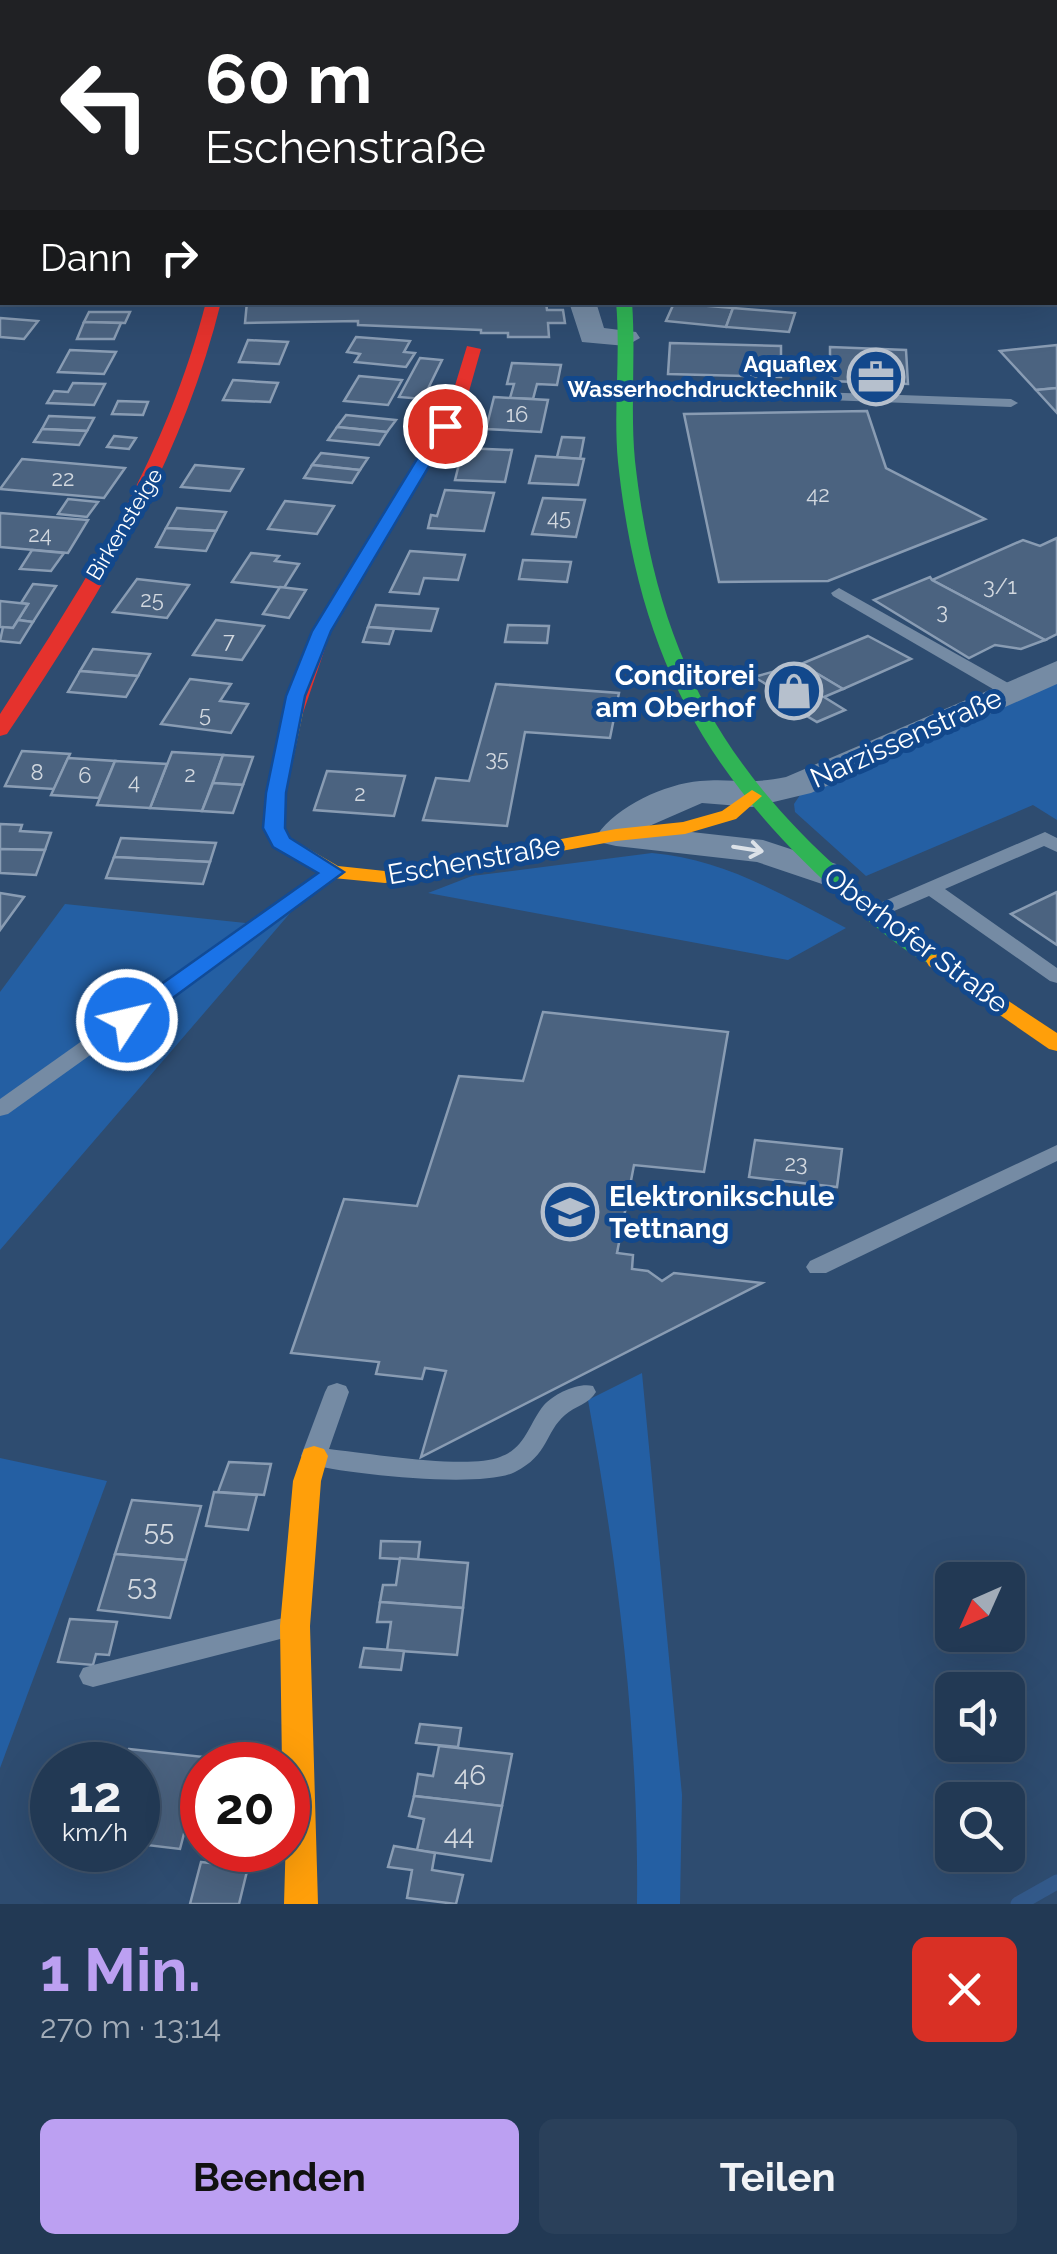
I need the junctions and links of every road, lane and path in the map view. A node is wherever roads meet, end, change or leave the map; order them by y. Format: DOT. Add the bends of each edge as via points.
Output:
graph roads {
  1 [pos="214,305"];
  2 [pos="583,305"];
  3 [pos="624,305"];
  4 [pos="626,338"];
  5 [pos="474,350"];
  6 [pos="624,389"];
  7 [pos="1011,403"];
  8 [pos="839,592"];
  9 [pos="1057,671"];
  10 [pos="1010,692"];
  11 [pos="0,730"];
  12 [pos="752,796"];
  13 [pos="616,835"];
  14 [pos="1057,846"];
  15 [pos="333,872"];
  16 [pos="826,874"];
  17 [pos="931,888"];
  18 [pos="873,913"];
  19 [pos="1057,977"];
  20 [pos="1057,1044"];
  21 [pos="0,1109"];
  22 [pos="1057,1152"];
  23 [pos="818,1267"];
  24 [pos="336,1392"];
  25 [pos="584,1392"];
  26 [pos="314,1456"];
  27 [pos="295,1626"];
  28 [pos="93,1676"];
  29 [pos="300,1904"];
  1 -- 11 [label="street, Birkensteige" via="164,458"];
  2 -- 4 [label="street" via="592,336"];
  3 -- 4 [label="street, Oberhofer Straße"];
  4 -- 6 [label="street, Oberhofer Straße"];
  5 -- 15 [label="street, Eschenstraße" via="458,402 322,631 296,696 274,828 281,842"];
  6 -- 7 [label="lane"];
  6 -- 12 [label="street, Oberhofer Straße" via="627,466 660,628 698,721"];
  8 -- 10 [label="lane"];
  9 -- 10 [label="street, Narzissenstraße"];
  10 -- 12 [label="street, Narzissenstraße" via="798,786"];
  12 -- 13 [label="street, Eschenstraße" via="700,792 668,802"];
  12 -- 16 [label="street, Oberhofer Straße"];
  13 -- 15 [label="street, Eschenstraße" via="431,871 385,877"];
  13 -- 16 [label="street, Eschenstraße, one-way" via="763,851"];
  14 -- 17 [label="lane" via="1045,838"];
  15 -- 21 [label="lane"];
  16 -- 18 [label="street, Oberhofer Straße"];
  17 -- 18 [label="lane"];
  17 -- 19 [label="lane"];
  18 -- 20 [label="street, Oberhofer Straße"];
  22 -- 23 [label="lane"];
  24 -- 26 [label="lane"];
  25 -- 26 [label="lane" via="554,1410 534,1446 506,1466 400,1467"];
  26 -- 27 [label="street"];
  27 -- 28 [label="lane"];
  27 -- 29 [label="street"];
}
